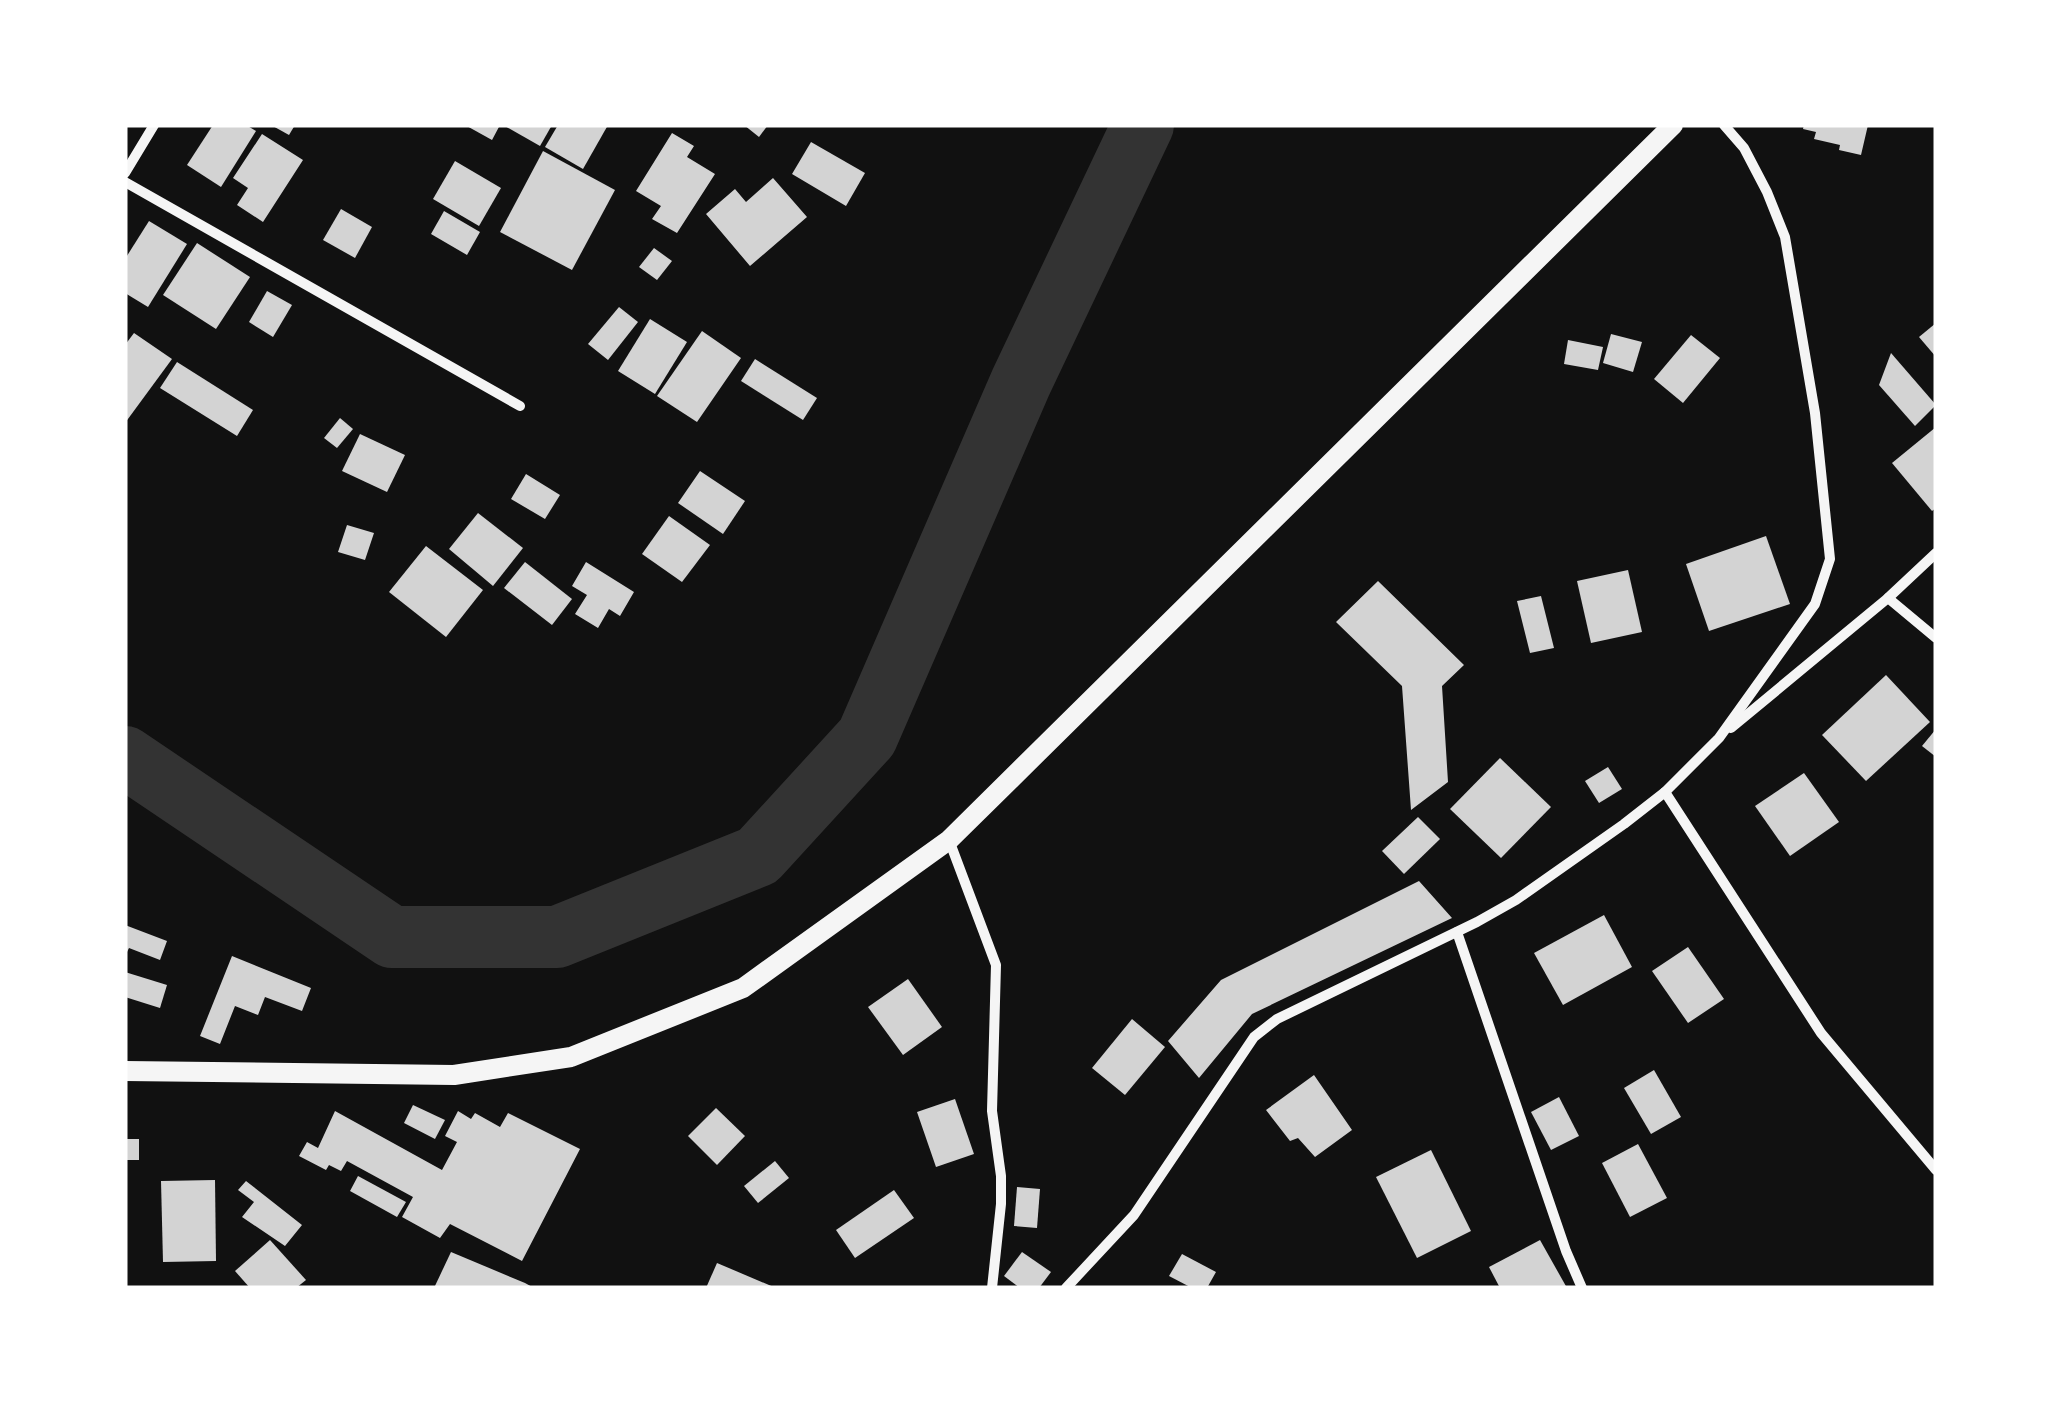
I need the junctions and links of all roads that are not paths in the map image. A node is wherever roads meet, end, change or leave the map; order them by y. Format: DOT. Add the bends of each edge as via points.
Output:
graph roads {
  1 [pos="154,125"];
  2 [pos="1673,125"];
  3 [pos="1724,125"];
  4 [pos="129,159"];
  5 [pos="125,173"];
  6 [pos="125,182"];
  7 [pos="520,406"];
  8 [pos="1936,553"];
  9 [pos="1888,598"];
  10 [pos="1936,638"];
  11 [pos="1719,738"];
  12 [pos="1665,792"];
  13 [pos="949,840"];
  14 [pos="1457,932"];
  15 [pos="125,1071"];
  16 [pos="1936,1170"];
  17 [pos="992,1288"];
  18 [pos="1066,1288"];
  19 [pos="1582,1288"];
  1 -- 4 [label="street"];
  2 -- 13 [label="main road"];
  3 -- 11 [label="street" via="1744,148 1785,236 1815,413 1830,559 1815,604"];
  4 -- 5 [label="street"];
  6 -- 7 [label="street"];
  8 -- 9 [label="street"];
  9 -- 10 [label="street"];
  9 -- 11 [label="street"];
  11 -- 12 [label="street"];
  12 -- 14 [label="street" via="1516,900"];
  12 -- 16 [label="street" via="1821,1033"];
  13 -- 15 [label="main road" via="744,988 571,1057 454,1075"];
  13 -- 17 [label="street" via="996,965 992,1112 1002,1204"];
  14 -- 18 [label="street" via="1277,1020 1254,1038 1134,1216"];
  14 -- 19 [label="street"];
}
